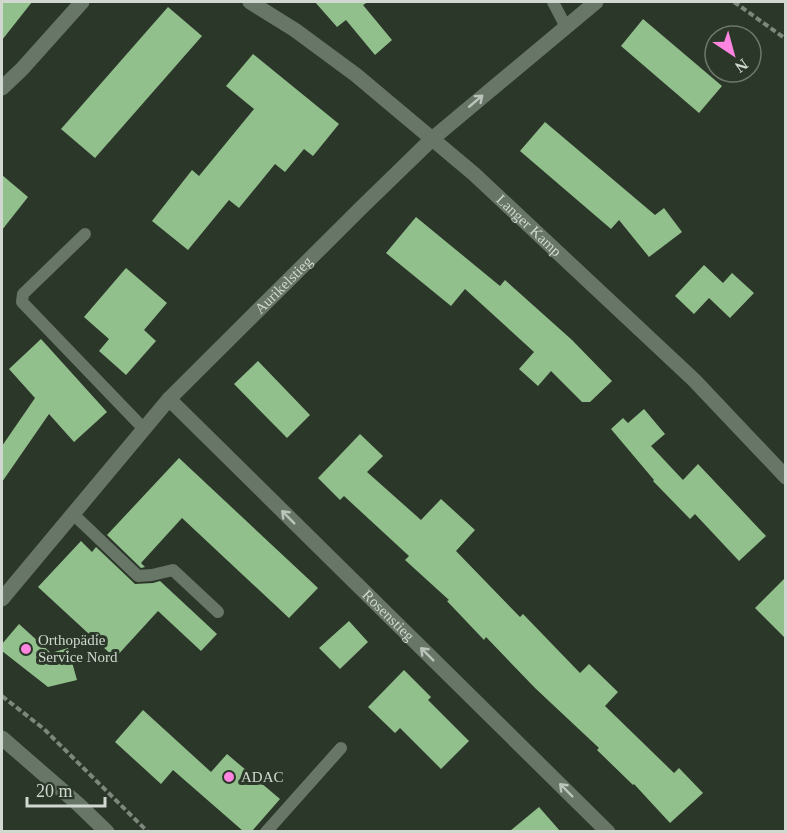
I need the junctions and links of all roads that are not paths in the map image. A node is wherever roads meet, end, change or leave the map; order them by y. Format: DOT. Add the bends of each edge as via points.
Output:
graph roads {
  1 [pos="82,2"];
  2 [pos="250,2"];
  3 [pos="553,2"];
  4 [pos="596,2"];
  5 [pos="566,27"];
  6 [pos="2,88"];
  7 [pos="432,139"];
  8 [pos="86,234"];
  9 [pos="169,399"];
  10 [pos="144,429"];
  11 [pos="786,477"];
  12 [pos="73,514"];
  13 [pos="2,599"];
  14 [pos="218,612"];
  15 [pos="2,738"];
  16 [pos="341,748"];
  17 [pos="107,831"];
  18 [pos="266,831"];
  19 [pos="608,831"];
  1 -- 6 [label="street"];
  2 -- 7 [label="street, Langer Kamp" via="356,75"];
  3 -- 5 [label="lane"];
  4 -- 5 [label="street, Aurikelstieg"];
  7 -- 5 [label="street, Aurikelstieg, one-way"];
  7 -- 9 [label="street, Aurikelstieg"];
  7 -- 11 [label="street, Langer Kamp" via="694,380"];
  8 -- 10 [label="lane" via="23,294 22,302"];
  9 -- 10 [label="street, Aurikelstieg"];
  19 -- 9 [label="street, Rosenstieg, one-way"];
  10 -- 12 [label="street, Aurikelstieg"];
  12 -- 13 [label="street, Aurikelstieg"];
  12 -- 14 [label="lane" via="138,576 173,570"];
  15 -- 17 [label="street"];
  16 -- 18 [label="lane"];
}
